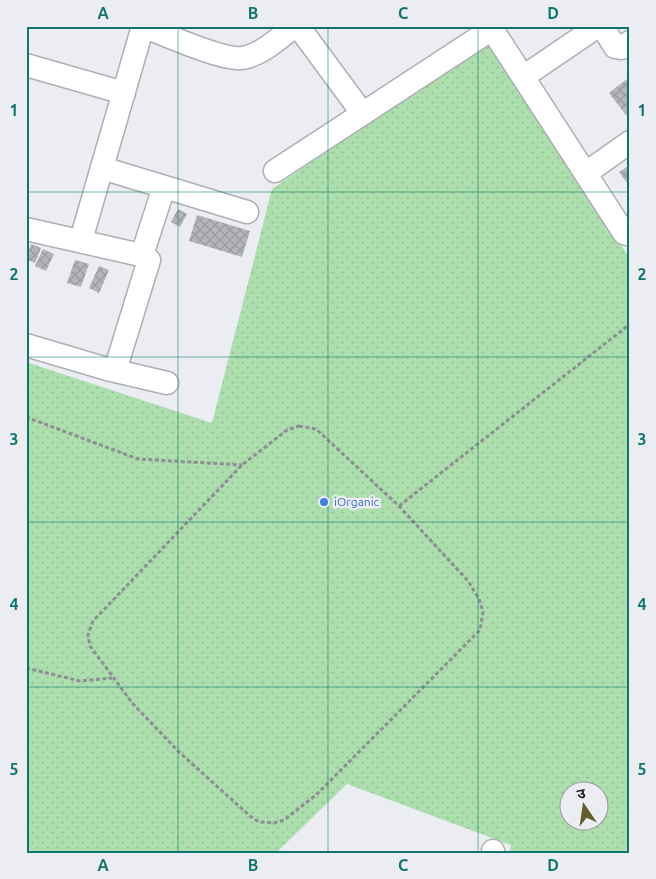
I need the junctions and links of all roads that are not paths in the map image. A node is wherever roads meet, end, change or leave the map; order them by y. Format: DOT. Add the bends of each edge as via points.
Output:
graph roads {
  1 [pos="143,26"];
  2 [pos="297,26"];
  3 [pos="598,26"];
  4 [pos="602,26"];
  5 [pos="491,28"];
  6 [pos="630,42"];
  7 [pos="26,65"];
  8 [pos="523,77"];
  9 [pos="124,93"];
  10 [pos="363,114"];
  11 [pos="630,142"];
  12 [pos="102,168"];
  13 [pos="275,171"];
  14 [pos="586,173"];
  15 [pos="164,187"];
  16 [pos="247,212"];
  17 [pos="26,229"];
  18 [pos="630,235"];
  19 [pos="81,240"];
  20 [pos="142,255"];
  21 [pos="26,345"];
  22 [pos="113,368"];
  23 [pos="166,383"];
  1 -- 2 [label="street" via="226,56 241,58 256,54"];
  1 -- 9 [label="street"];
  2 -- 10 [label="street"];
  3 -- 8 [label="street"];
  4 -- 6 [label="street" via="615,47 621,48"];
  5 -- 8 [label="street"];
  5 -- 10 [label="street"];
  7 -- 9 [label="street"];
  8 -- 14 [label="street"];
  9 -- 12 [label="street"];
  10 -- 13 [label="street"];
  11 -- 14 [label="street"];
  12 -- 15 [label="street"];
  12 -- 19 [label="street"];
  14 -- 18 [label="street" via="624,233"];
  15 -- 16 [label="street"];
  15 -- 20 [label="street"];
  17 -- 19 [label="street"];
  19 -- 20 [label="street"];
  20 -- 22 [label="street" via="149,260 148,265 117,364"];
  21 -- 22 [label="street" via="107,369"];
  22 -- 23 [label="street"];
}
